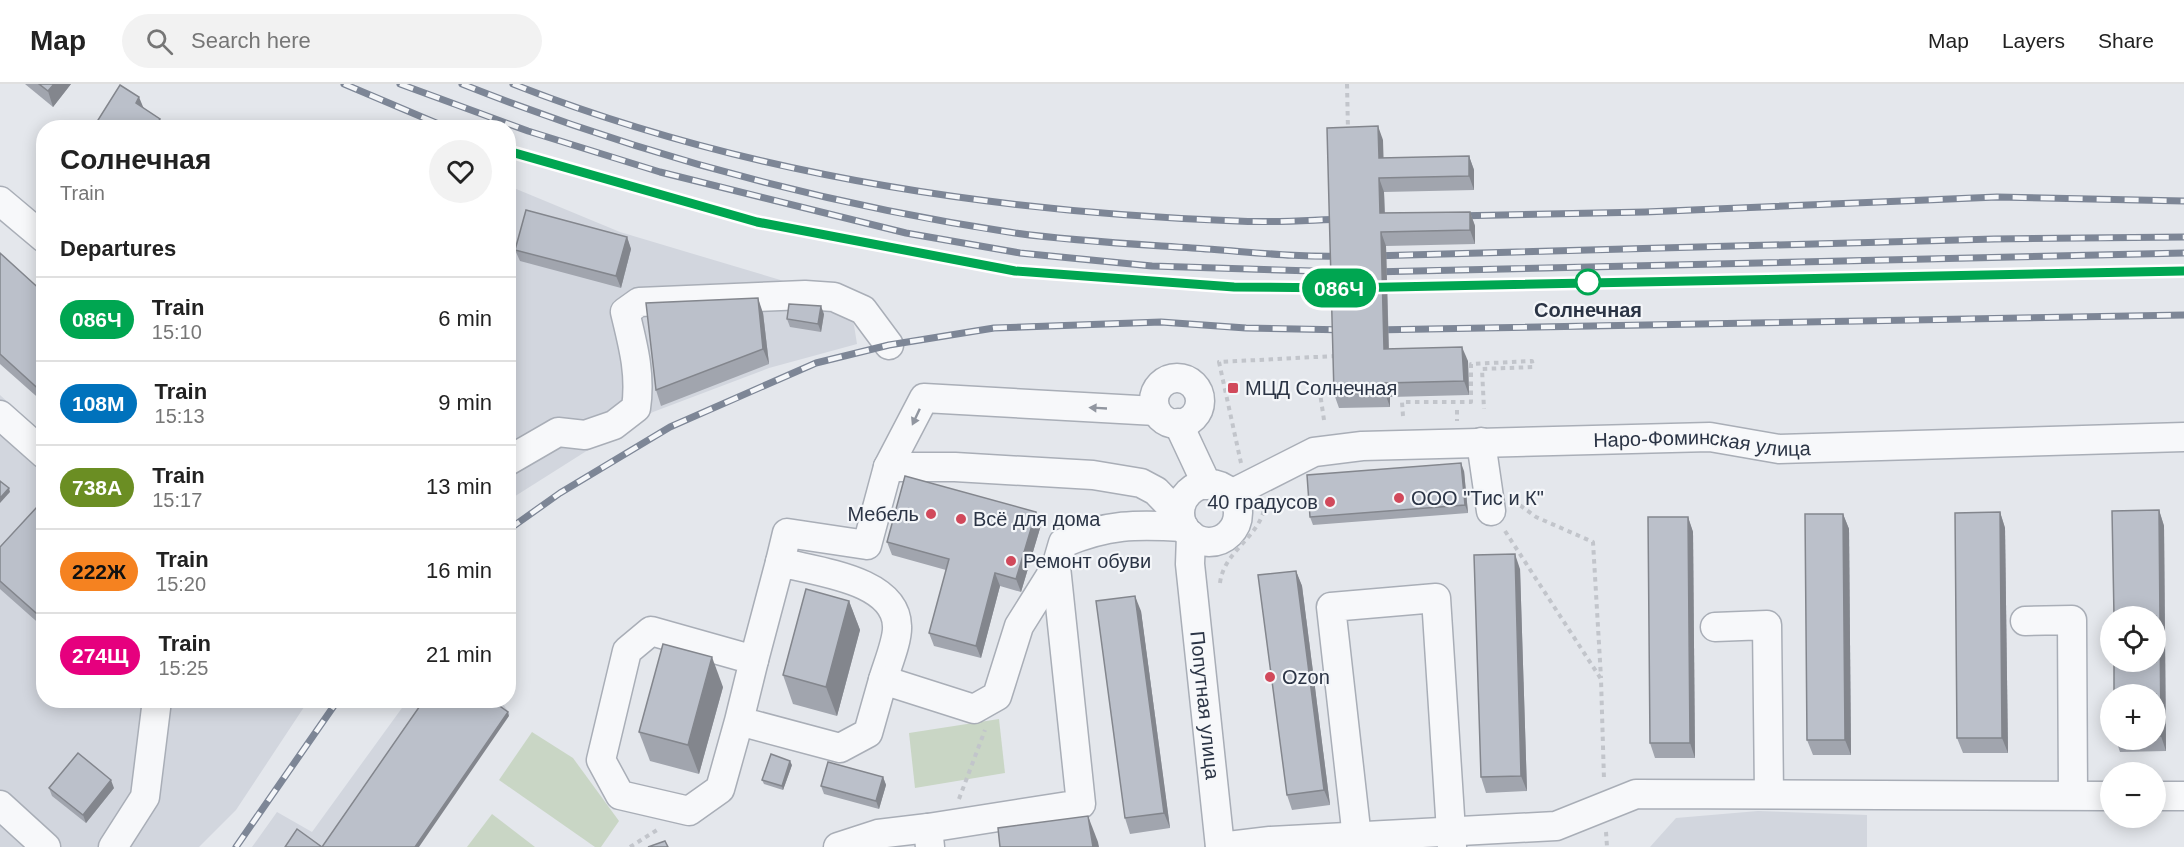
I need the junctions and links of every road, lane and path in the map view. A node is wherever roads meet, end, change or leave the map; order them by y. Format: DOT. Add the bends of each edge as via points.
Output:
graph roads {
  1 [pos="1347,84"];
  2 [pos="1348,141"];
  3 [pos="0,201"];
  4 [pos="36,231"];
  5 [pos="889,345"];
  6 [pos="1338,356"];
  7 [pos="1339,392"];
  8 [pos="1484,409"];
  9 [pos="1457,410"];
  10 [pos="0,415"];
  11 [pos="1403,416"];
  12 [pos="1324,420"];
  13 [pos="1457,422"];
  14 [pos="2184,437"];
  15 [pos="1482,442"];
  16 [pos="36,447"];
  17 [pos="516,456"];
  18 [pos="1241,463"];
  19 [pos="888,467"];
  20 [pos="1219,489"];
  21 [pos="1266,500"];
  22 [pos="1500,503"];
  23 [pos="1185,526"];
  24 [pos="1219,541"];
  25 [pos="780,562"];
  26 [pos="1191,564"];
  27 [pos="1056,567"];
  28 [pos="1220,582"];
  29 [pos="2025,621"];
  30 [pos="1715,627"];
  31 [pos="754,660"];
  32 [pos="1601,678"];
  33 [pos="883,680"];
  34 [pos="998,696"];
  35 [pos="156,708"];
  36 [pos="739,721"];
  37 [pos="1769,794"];
  38 [pos="2073,795"];
  39 [pos="2100,796"];
  40 [pos="2166,796"];
  41 [pos="2184,796"];
  42 [pos="0,805"];
  43 [pos="1605,807"];
  44 [pos="936,833"];
  45 [pos="1452,839"];
  46 [pos="1357,842"];
  47 [pos="46,847"];
  48 [pos="113,847"];
  49 [pos="838,847"];
  50 [pos="1220,847"];
  51 [pos="1607,847"];
  1 -- 2 [label="path, bridge"];
  3 -- 4 [label="street"];
  5 -- 17 [label="street" via="863,310 834,297 639,302 625,312 636,357 636,408 614,425 585,435 558,432"];
  6 -- 18 [label="path" via="1219,362"];
  7 -- 12 [label="path" via="1320,393"];
  8 -- 11 [label="path" via="1482,369 1533,367 1532,361 1471,364 1471,402 1457,398 1402,402"];
  9 -- 13 [label="path"];
  10 -- 16 [label="street"];
  14 -- 15 [label="street, Наро-Фоминская улица" via="1779,449 1710,437"];
  15 -- 20 [label="street, Наро-Фоминская улица" via="1362,446 1314,452"];
  15 -- 22 [label="street"];
  20 -- 19 [label="street, one-way" via="1167,417 924,398"];
  19 -- 23 [label="street" via="1093,475 1141,483 1156,491"];
  19 -- 25 [label="street" via="867,545 787,533"];
  20 -- 23 [label="street" via="1193,489 1187,495"];
  20 -- 24 [label="street" via="1236,504 1238,519 1231,532"];
  21 -- 28 [label="path" via="1257,530 1229,557 1221,570"];
  22 -- 32 [label="path"];
  22 -- 32 [label="path" via="1593,542"];
  23 -- 24 [label="street" via="1204,542"];
  23 -- 26 [label="street, Попутная улица"];
  23 -- 27 [label="street" via="1095,530 1063,543"];
  24 -- 26 [label="street"];
  25 -- 31 [label="street"];
  25 -- 33 [label="street" via="870,586 891,603 897,627"];
  26 -- 50 [label="street, Попутная улица"];
  27 -- 34 [label="street" via="1019,626"];
  27 -- 44 [label="street" via="1081,804"];
  29 -- 38 [label="street" via="2072,620"];
  30 -- 37 [label="street" via="1767,626"];
  31 -- 36 [label="street"];
  31 -- 36 [label="street" via="651,631 627,651 601,760 620,795 689,811 720,789"];
  32 -- 43 [label="path"];
  33 -- 34 [label="street" via="974,709"];
  33 -- 36 [label="street" via="868,733 840,748"];
  34 -- 44 [label="path"];
  35 -- 48 [label="street" via="145,797"];
  37 -- 38 [label="street"];
  37 -- 43 [label="street" via="1636,794"];
  38 -- 39 [label="street"];
  40 -- 41 [label="street"];
  42 -- 47 [label="street"];
  43 -- 45 [label="street" via="1556,825"];
  43 -- 51 [label="path"];
  44 -- 49 [label="street" via="878,834"];
  45 -- 46 [label="street"];
  45 -- 46 [label="street" via="1436,597 1331,606"];
  46 -- 50 [label="street"];
}
